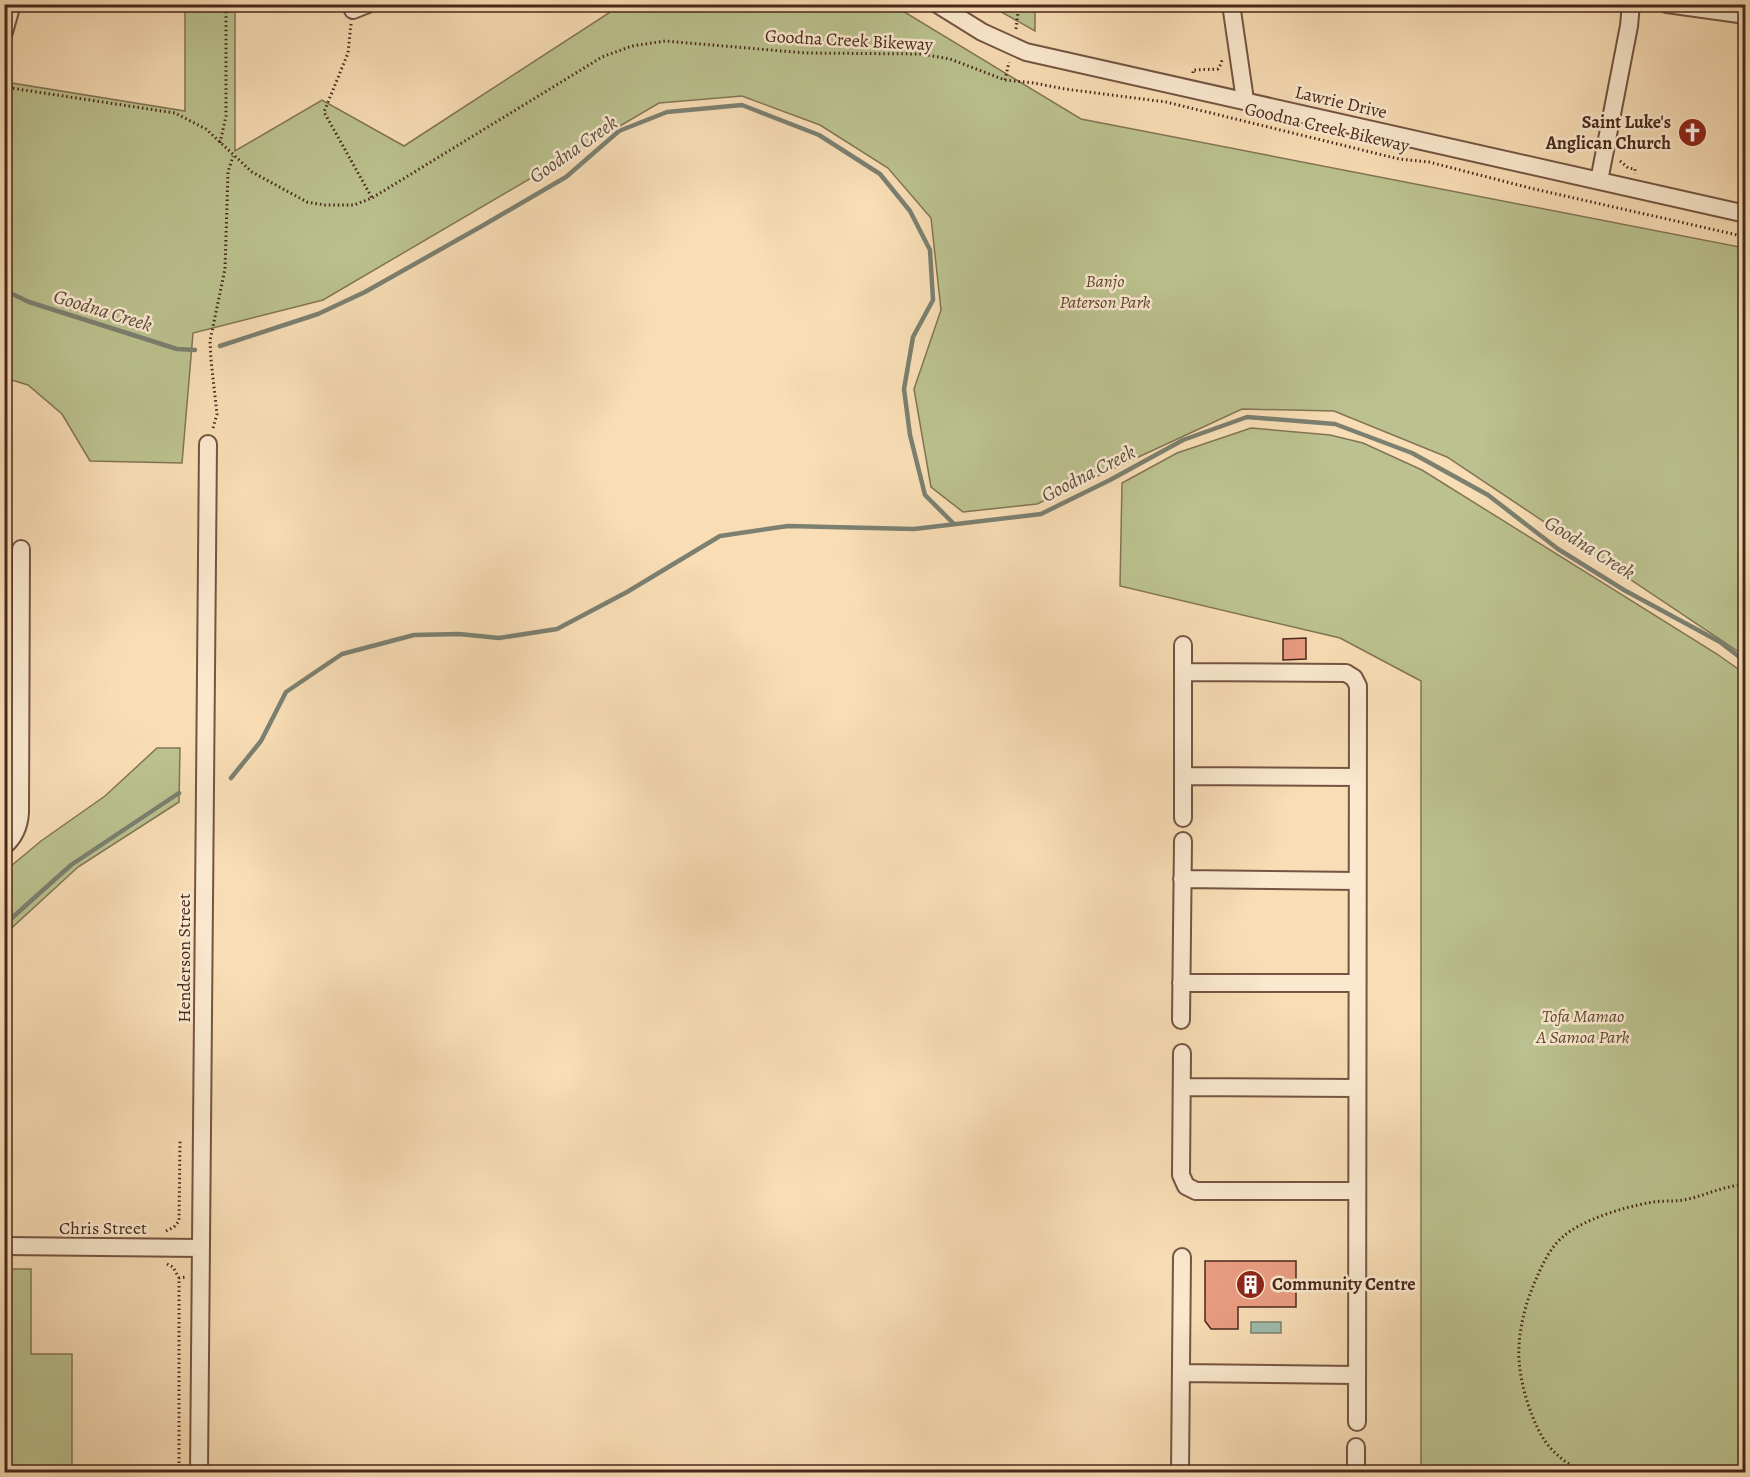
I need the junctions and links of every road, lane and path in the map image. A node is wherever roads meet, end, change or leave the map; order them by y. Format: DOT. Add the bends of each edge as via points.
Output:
graph roads {
  1 [pos="12,4"];
  2 [pos="226,4"];
  3 [pos="937,4"];
  4 [pos="1019,4"];
  5 [pos="1231,4"];
  6 [pos="1631,4"];
  7 [pos="1666,4"];
  8 [pos="360,7"];
  9 [pos="1746,15"];
  10 [pos="4,32"];
  11 [pos="1013,47"];
  12 [pos="1222,60"];
  13 [pos="4,87"];
  14 [pos="1190,88"];
  15 [pos="1245,100"];
  16 [pos="1185,107"];
  17 [pos="220,143"];
  18 [pos="233,156"];
  19 [pos="1617,157"];
  20 [pos="1599,181"];
  21 [pos="1632,188"];
  22 [pos="372,198"];
  23 [pos="1746,214"];
  24 [pos="1746,237"];
  25 [pos="208,444"];
  26 [pos="21,549"];
  27 [pos="1183,645"];
  28 [pos="1183,672"];
  29 [pos="12,725"];
  30 [pos="1183,776"];
  31 [pos="1358,777"];
  32 [pos="1183,818"];
  33 [pos="1183,841"];
  34 [pos="4,846"];
  35 [pos="1182,879"];
  36 [pos="1357,881"];
  37 [pos="1181,983"];
  38 [pos="1356,983"];
  39 [pos="1181,1020"];
  40 [pos="1182,1053"];
  41 [pos="1182,1087"];
  42 [pos="1357,1089"];
  43 [pos="1746,1185"];
  44 [pos="1356,1191"];
  45 [pos="4,1246"];
  46 [pos="201,1248"];
  47 [pos="1182,1257"];
  48 [pos="165,1264"];
  49 [pos="200,1275"];
  50 [pos="179,1278"];
  51 [pos="1181,1373"];
  52 [pos="1356,1374"];
  53 [pos="1357,1422"];
  54 [pos="1356,1447"];
  55 [pos="179,1473"];
  56 [pos="199,1473"];
  57 [pos="1180,1473"];
  58 [pos="1356,1473"];
  59 [pos="1585,1473"];
  1 -- 10 [label="street"];
  2 -- 17 [label="path" via="226,116"];
  3 -- 11 [label="street, Lawrie Drive"];
  4 -- 11 [label="path"];
  5 -- 15 [label="street"];
  6 -- 20 [label="street"];
  7 -- 9 [label="street"];
  8 -- 22 [label="path" via="348,52 324,112"];
  11 -- 14 [label="street, Lawrie Drive"];
  12 -- 14 [label="path" via="1218,69 1193,70"];
  13 -- 17 [label="path, Goodna Creek Bikeway" via="175,113 206,129"];
  14 -- 15 [label="street, Lawrie Drive"];
  14 -- 16 [label="path"];
  15 -- 20 [label="street, Lawrie Drive"];
  16 -- 22 [label="path, Goodna Creek Bikeway" via="1005,80 950,59 922,54 806,53 665,41 632,46 602,57"];
  16 -- 24 [label="path, Goodna Creek Bikeway"];
  17 -- 18 [label="path, Goodna Creek Bikeway"];
  18 -- 22 [label="path, Goodna Creek Bikeway" via="252,172 307,202 354,205"];
  18 -- 25 [label="path" via="228,172 225,269 210,342 217,414"];
  19 -- 21 [label="path" via="1628,168 1635,169"];
  20 -- 21 [label="street, Lawrie Drive"];
  21 -- 23 [label="street, Lawrie Drive"];
  25 -- 46 [label="street, Henderson Street"];
  26 -- 29 [label="street"];
  27 -- 28 [label="street"];
  28 -- 30 [label="street"];
  28 -- 31 [label="street" via="1350,675 1358,686"];
  29 -- 34 [label="street" via="19,825"];
  30 -- 31 [label="street"];
  30 -- 32 [label="street"];
  31 -- 36 [label="street"];
  33 -- 35 [label="street"];
  35 -- 36 [label="street"];
  35 -- 37 [label="street"];
  36 -- 38 [label="street"];
  37 -- 38 [label="street"];
  37 -- 39 [label="street"];
  38 -- 42 [label="street"];
  40 -- 41 [label="street"];
  41 -- 42 [label="street"];
  41 -- 44 [label="street" via="1181,1175 1185,1186 1196,1191"];
  42 -- 44 [label="street"];
  43 -- 59 [label="path" via="1683,1200 1650,1202 1580,1224 1562,1237 1542,1265 1522,1320 1518,1349 1521,1377 1530,1411 1544,1440 1559,1456"];
  44 -- 52 [label="street"];
  45 -- 46 [label="street, Chris Street"];
  46 -- 49 [label="street, Henderson Street"];
  47 -- 51 [label="street"];
  48 -- 50 [label="path"];
  49 -- 50 [label="path"];
  49 -- 56 [label="street, Henderson Street"];
  50 -- 55 [label="path"];
  51 -- 52 [label="street"];
  51 -- 57 [label="street"];
  52 -- 53 [label="street"];
  54 -- 58 [label="street"];
}
